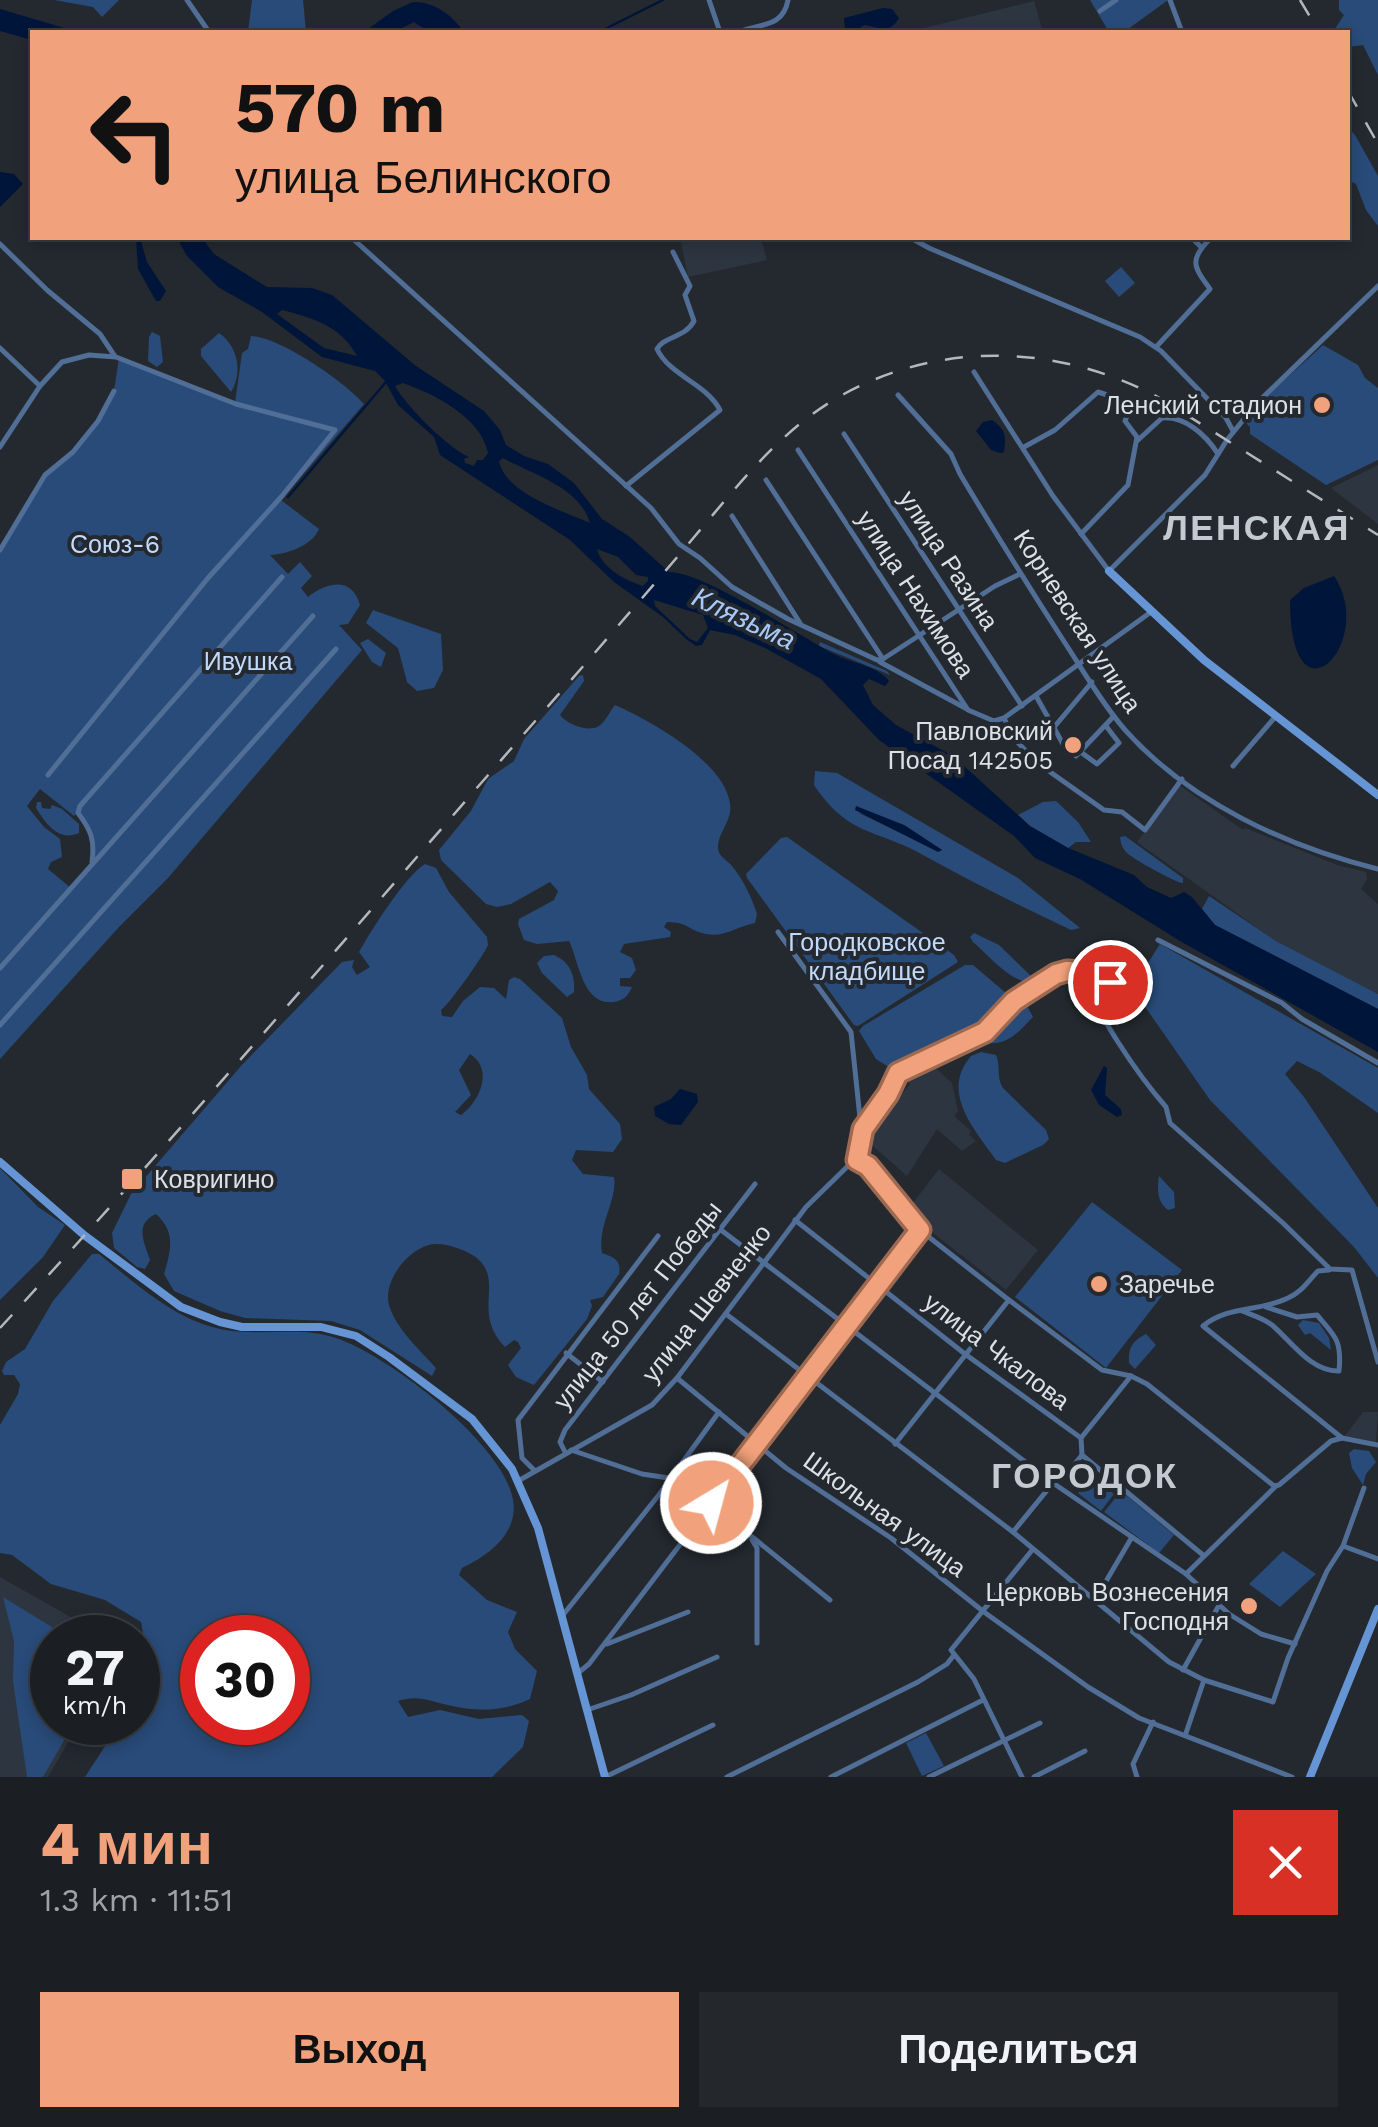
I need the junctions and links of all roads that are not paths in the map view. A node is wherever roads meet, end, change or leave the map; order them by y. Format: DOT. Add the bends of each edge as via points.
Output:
graph roads {
  1 [pos="187,0"];
  2 [pos="708,0"];
  3 [pos="788,0"];
  4 [pos="1116,0"];
  5 [pos="1170,0"];
  6 [pos="1100,11"];
  7 [pos="208,30"];
  8 [pos="719,30"];
  9 [pos="747,30"];
  10 [pos="1181,30"];
  11 [pos="354,240"];
  12 [pos="915,240"];
  13 [pos="1194,240"];
  14 [pos="1209,240"];
  15 [pos="0,244"];
  16 [pos="1201,247"];
  17 [pos="673,252"];
  18 [pos="1378,286"];
  19 [pos="1156,347"];
  20 [pos="0,348"];
  21 [pos="116,357"];
  22 [pos="974,372"];
  23 [pos="40,386"];
  24 [pos="114,392"];
  25 [pos="898,395"];
  26 [pos="1233,431"];
  27 [pos="844,434"];
  28 [pos="1137,441"];
  29 [pos="0,447"];
  30 [pos="1024,447"];
  31 [pos="798,450"];
  32 [pos="1218,454"];
  33 [pos="766,480"];
  34 [pos="626,486"];
  35 [pos="732,516"];
  36 [pos="1080,534"];
  37 [pos="0,550"];
  38 [pos="1108,570"];
  39 [pos="1020,574"];
  40 [pos="282,577"];
  41 [pos="958,612"];
  42 [pos="1151,612"];
  43 [pos="313,616"];
  44 [pos="801,625"];
  45 [pos="920,637"];
  46 [pos="336,648"];
  47 [pos="880,659"];
  48 [pos="1079,664"];
  49 [pos="1092,682"];
  50 [pos="1036,696"];
  51 [pos="1022,706"];
  52 [pos="968,710"];
  53 [pos="1114,716"];
  54 [pos="1276,716"];
  55 [pos="1004,718"];
  56 [pos="1054,726"];
  57 [pos="1106,726"];
  58 [pos="1126,730"];
  59 [pos="1117,738"];
  60 [pos="1082,753"];
  61 [pos="1233,766"];
  62 [pos="48,776"];
  63 [pos="1182,778"];
  64 [pos="1378,795"];
  65 [pos="91,865"];
  66 [pos="1378,869"];
  67 [pos="778,932"];
  68 [pos="1158,940"];
  69 [pos="0,968"];
  70 [pos="1089,973"];
  71 [pos="1131,990"];
  72 [pos="0,1025"];
  73 [pos="1378,1063"];
  74 [pos="859,1139"];
  75 [pos="857,1160"];
  76 [pos="0,1162"];
  77 [pos="756,1184"];
  78 [pos="795,1220"];
  79 [pos="721,1230"];
  80 [pos="920,1230"];
  81 [pos="658,1236"];
  82 [pos="764,1264"];
  83 [pos="1330,1270"];
  84 [pos="877,1285"];
  85 [pos="1008,1300"];
  86 [pos="1265,1306"];
  87 [pos="1239,1310"];
  88 [pos="726,1314"];
  89 [pos="845,1326"];
  90 [pos="566,1353"];
  91 [pos="965,1354"];
  92 [pos="1378,1362"];
  93 [pos="807,1376"];
  94 [pos="1131,1376"];
  95 [pos="677,1378"];
  96 [pos="603,1382"];
  97 [pos="936,1394"];
  98 [pos="720,1412"];
  99 [pos="1080,1438"];
  100 [pos="1342,1438"];
  101 [pos="757,1441"];
  102 [pos="895,1444"];
  103 [pos="1378,1444"];
  104 [pos="568,1451"];
  105 [pos="1082,1455"];
  106 [pos="535,1471"];
  107 [pos="672,1476"];
  108 [pos="518,1482"];
  109 [pos="1053,1483"];
  110 [pos="1275,1486"];
  111 [pos="1364,1488"];
  112 [pos="711,1503"];
  113 [pos="1013,1532"];
  114 [pos="750,1537"];
  115 [pos="1132,1537"];
  116 [pos="1343,1546"];
  117 [pos="1033,1549"];
  118 [pos="1203,1555"];
  119 [pos="1378,1560"];
  120 [pos="1186,1574"];
  121 [pos="830,1600"];
  122 [pos="1094,1600"];
  123 [pos="1218,1606"];
  124 [pos="1378,1609"];
  125 [pos="688,1612"];
  126 [pos="984,1612"];
  127 [pos="562,1616"];
  128 [pos="758,1643"];
  129 [pos="1295,1644"];
  130 [pos="604,1645"];
  131 [pos="954,1655"];
  132 [pos="717,1656"];
  133 [pos="1184,1670"];
  134 [pos="578,1673"];
  135 [pos="1204,1680"];
  136 [pos="983,1700"];
  137 [pos="587,1710"];
  138 [pos="1154,1722"];
  139 [pos="1040,1723"];
  140 [pos="713,1725"];
  141 [pos="1186,1733"];
  142 [pos="1003,1741"];
  143 [pos="1084,1751"];
  144 [pos="605,1777"];
  145 [pos="727,1777"];
  146 [pos="832,1777"];
  147 [pos="929,1777"];
  148 [pos="1022,1777"];
  149 [pos="1034,1777"];
  150 [pos="1136,1777"];
  151 [pos="1292,1777"];
  152 [pos="1310,1777"];
  1 -- 7 [label="street"];
  2 -- 8 [label="street"];
  3 -- 9 [label="street" via="772,24"];
  4 -- 6 [label="street"];
  5 -- 10 [label="street"];
  11 -- 34 [label="street"];
  12 -- 19 [label="street"];
  13 -- 16 [label="street"];
  14 -- 16 [label="street"];
  15 -- 21 [label="street" via="100,334"];
  16 -- 19 [label="street" via="1195,270 1210,289"];
  17 -- 34 [label="street" via="690,286 685,294 694,321 657,350 720,410"];
  18 -- 26 [label="street"];
  19 -- 26 [label="street"];
  20 -- 23 [label="street"];
  21 -- 23 [label="street" via="74,356"];
  21 -- 62 [label="street" via="236,404 335,430"];
  22 -- 30 [label="street"];
  23 -- 29 [label="street"];
  24 -- 37 [label="street" via="73,452 45,475"];
  25 -- 39 [label="street, Корневская улица" via="954,458"];
  26 -- 32 [label="street"];
  27 -- 41 [label="street, улица Разина"];
  28 -- 30 [label="street" via="1125,421 1132,404 1098,392"];
  28 -- 32 [label="street" via="1162,418 1176,418"];
  28 -- 36 [label="street" via="1128,485"];
  30 -- 36 [label="street"];
  31 -- 45 [label="street, улица Нахимова"];
  32 -- 38 [label="street" via="1205,475"];
  33 -- 47 [label="street"];
  34 -- 44 [label="street" via="679,544 732,587"];
  35 -- 44 [label="street"];
  36 -- 38 [label="street"];
  38 -- 42 [label="street"];
  39 -- 41 [label="street"];
  39 -- 48 [label="street, Корневская улица"];
  40 -- 65 [label="street" via="80,806 91,830"];
  41 -- 45 [label="street"];
  41 -- 51 [label="street, улица Разина"];
  42 -- 48 [label="street"];
  42 -- 54 [label="street"];
  43 -- 65 [label="street"];
  44 -- 47 [label="street"];
  45 -- 47 [label="street"];
  45 -- 52 [label="street, улица Нахимова"];
  46 -- 72 [label="street"];
  47 -- 52 [label="street"];
  48 -- 49 [label="street, Корневская улица"];
  48 -- 50 [label="street"];
  49 -- 53 [label="street, Корневская улица"];
  49 -- 56 [label="street"];
  50 -- 51 [label="street"];
  50 -- 56 [label="street"];
  51 -- 55 [label="street"];
  52 -- 55 [label="street, улица Нахимова" via="994,721"];
  53 -- 57 [label="street"];
  53 -- 58 [label="street, Корневская улица"];
  54 -- 61 [label="street"];
  54 -- 64 [label="street"];
  55 -- 63 [label="street" via="1036,762 1104,810 1122,812 1146,830"];
  56 -- 60 [label="street" via="1070,752"];
  57 -- 59 [label="street"];
  57 -- 60 [label="street"];
  58 -- 59 [label="street"];
  58 -- 63 [label="street, Корневская улица"];
  59 -- 60 [label="street" via="1097,764"];
  63 -- 66 [label="street, Корневская улица" via="1272,833"];
  65 -- 69 [label="street"];
  67 -- 74 [label="street" via="851,1032"];
  68 -- 73 [label="street" via="1282,1003"];
  70 -- 71 [label="street"];
  70 -- 74 [label="street" via="1047,978 985,1032 898,1073"];
  70 -- 83 [label="street" via="1096,1005 1166,1107 1170,1123"];
  74 -- 75 [label="street"];
  75 -- 78 [label="street, улица Шевченко"];
  75 -- 80 [label="street"];
  76 -- 108 [label="street" via="182,1307 242,1326 321,1327 372,1345 472,1419"];
  77 -- 79 [label="street, улица 50 лет Победы"];
  78 -- 82 [label="street, улица Шевченко"];
  78 -- 84 [label="street, улица Чкалова"];
  79 -- 82 [label="street"];
  79 -- 96 [label="street, улица 50 лет Победы"];
  80 -- 84 [label="street"];
  80 -- 85 [label="street"];
  81 -- 90 [label="street"];
  82 -- 88 [label="street, улица Шевченко"];
  82 -- 89 [label="street"];
  83 -- 86 [label="street"];
  83 -- 92 [label="street" via="1352,1270"];
  84 -- 89 [label="street"];
  84 -- 91 [label="street, улица Чкалова"];
  85 -- 91 [label="street"];
  85 -- 94 [label="street" via="1102,1370"];
  86 -- 87 [label="street"];
  86 -- 87 [label="street" via="1298,1317 1316,1315 1338,1344 1338,1370 1321,1367 1269,1322"];
  87 -- 100 [label="street" via="1203,1326"];
  88 -- 93 [label="street"];
  88 -- 95 [label="street, улица Шевченко"];
  89 -- 93 [label="street"];
  89 -- 97 [label="street"];
  90 -- 96 [label="street"];
  90 -- 106 [label="street" via="518,1420 522,1458"];
  91 -- 97 [label="street"];
  91 -- 99 [label="street, улица Чкалова"];
  93 -- 101 [label="street"];
  93 -- 102 [label="street"];
  94 -- 99 [label="street"];
  94 -- 110 [label="street"];
  95 -- 98 [label="street, Школьная улица"];
  95 -- 104 [label="street, улица Шевченко" via="652,1405"];
  96 -- 104 [label="street, улица 50 лет Победы" via="562,1434"];
  97 -- 102 [label="street"];
  97 -- 109 [label="street"];
  98 -- 101 [label="street, Школьная улица"];
  98 -- 107 [label="street"];
  99 -- 105 [label="street"];
  100 -- 103 [label="street"];
  100 -- 110 [label="street"];
  101 -- 112 [label="street"];
  101 -- 126 [label="street, Школьная улица"];
  102 -- 113 [label="street"];
  104 -- 106 [label="street, улица Шевченко"];
  104 -- 107 [label="street" via="642,1474"];
  105 -- 109 [label="street"];
  105 -- 118 [label="street"];
  106 -- 108 [label="street, улица Шевченко"];
  107 -- 112 [label="street"];
  107 -- 127 [label="street"];
  108 -- 127 [label="street"];
  109 -- 113 [label="street"];
  109 -- 115 [label="street"];
  110 -- 118 [label="street"];
  111 -- 116 [label="street"];
  112 -- 114 [label="street"];
  112 -- 130 [label="street"];
  113 -- 117 [label="street"];
  114 -- 121 [label="street"];
  114 -- 128 [label="street" via="757,1548"];
  115 -- 120 [label="street"];
  115 -- 122 [label="street"];
  116 -- 119 [label="street"];
  116 -- 129 [label="street"];
  117 -- 122 [label="street"];
  117 -- 126 [label="street"];
  118 -- 120 [label="street"];
  120 -- 123 [label="street"];
  122 -- 133 [label="street"];
  123 -- 129 [label="street" via="1251,1629"];
  123 -- 133 [label="street"];
  124 -- 152 [label="street"];
  125 -- 130 [label="street"];
  126 -- 131 [label="street" via="954,1644"];
  126 -- 138 [label="street, Школьная улица" via="1088,1687"];
  127 -- 134 [label="street"];
  129 -- 135 [label="street" via="1275,1700 1268,1703"];
  130 -- 134 [label="street"];
  131 -- 136 [label="street"];
  131 -- 145 [label="street" via="918,1682"];
  132 -- 137 [label="street"];
  133 -- 135 [label="street"];
  134 -- 137 [label="street"];
  135 -- 141 [label="street"];
  136 -- 142 [label="street"];
  136 -- 146 [label="street"];
  137 -- 144 [label="street"];
  138 -- 141 [label="street, Школьная улица"];
  138 -- 150 [label="street" via="1132,1764"];
  139 -- 142 [label="street"];
  140 -- 144 [label="street"];
  141 -- 151 [label="street, Школьная улица"];
  142 -- 147 [label="street"];
  142 -- 148 [label="street"];
  143 -- 149 [label="street"];
}
